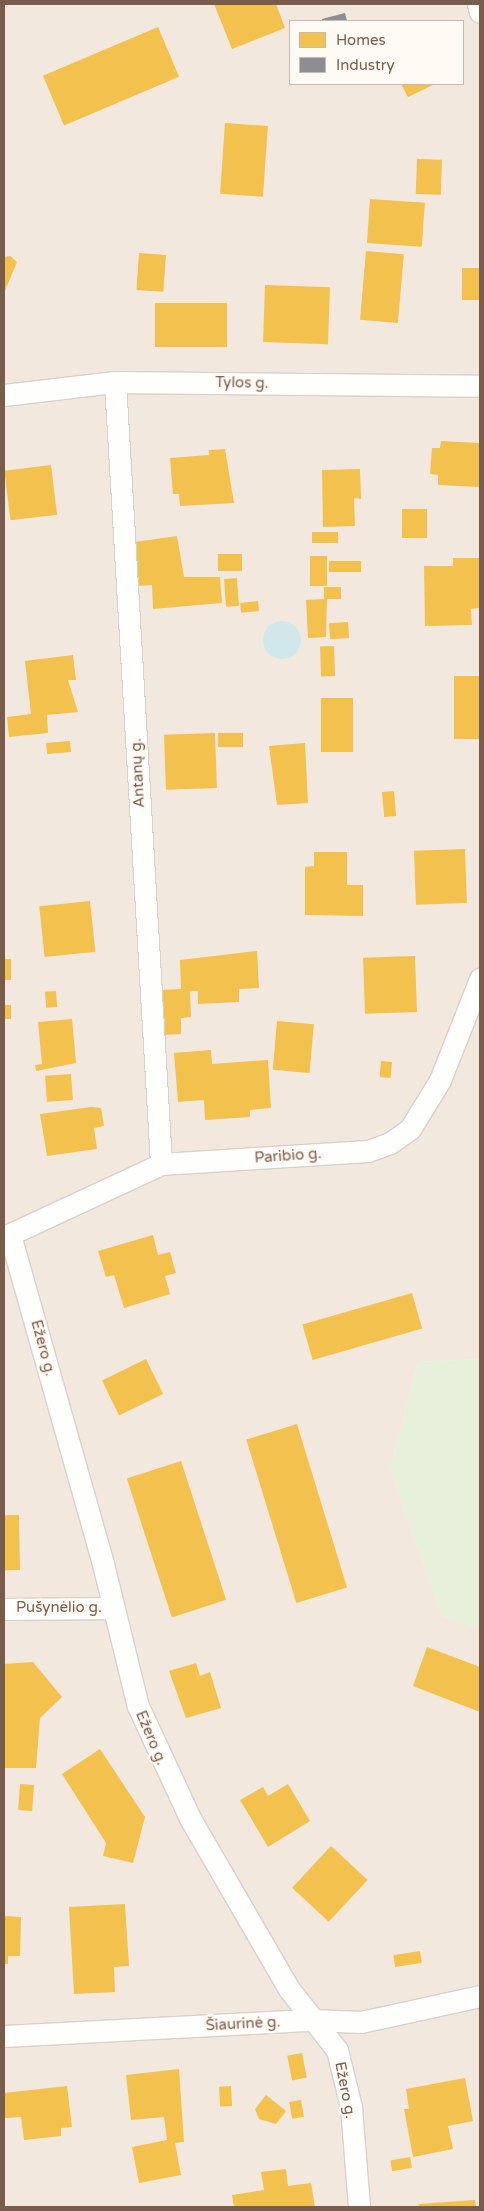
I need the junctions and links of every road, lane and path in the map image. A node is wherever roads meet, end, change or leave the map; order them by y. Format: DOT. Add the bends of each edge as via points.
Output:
graph roads {
  1 [pos="478,4"];
  2 [pos="480,12"];
  3 [pos="115,382"];
  4 [pos="480,386"];
  5 [pos="4,395"];
  6 [pos="480,979"];
  7 [pos="161,1164"];
  8 [pos="7,1236"];
  9 [pos="114,1608"];
  10 [pos="4,1609"];
  11 [pos="480,1996"];
  12 [pos="313,2020"];
  13 [pos="4,2036"];
  14 [pos="359,2207"];
  1 -- 2 [label="street"];
  3 -- 4 [label="street, Tylos g."];
  3 -- 5 [label="street, Tylos g."];
  3 -- 7 [label="street, Antanų g."];
  6 -- 7 [label="street, Paribio g." via="440,1080 410,1129 390,1143 368,1150"];
  7 -- 8 [label="street, Paribio g."];
  8 -- 9 [label="street, Ežero g."];
  9 -- 10 [label="street, Pušynėlio g."];
  9 -- 12 [label="street, Ežero g." via="138,1706 160,1762 289,1989"];
  11 -- 12 [label="street, Šiaurinė g." via="360,2022"];
  12 -- 13 [label="street, Šiaurinė g."];
  12 -- 14 [label="street, Ežero g." via="337,2050 351,2107"];
}
